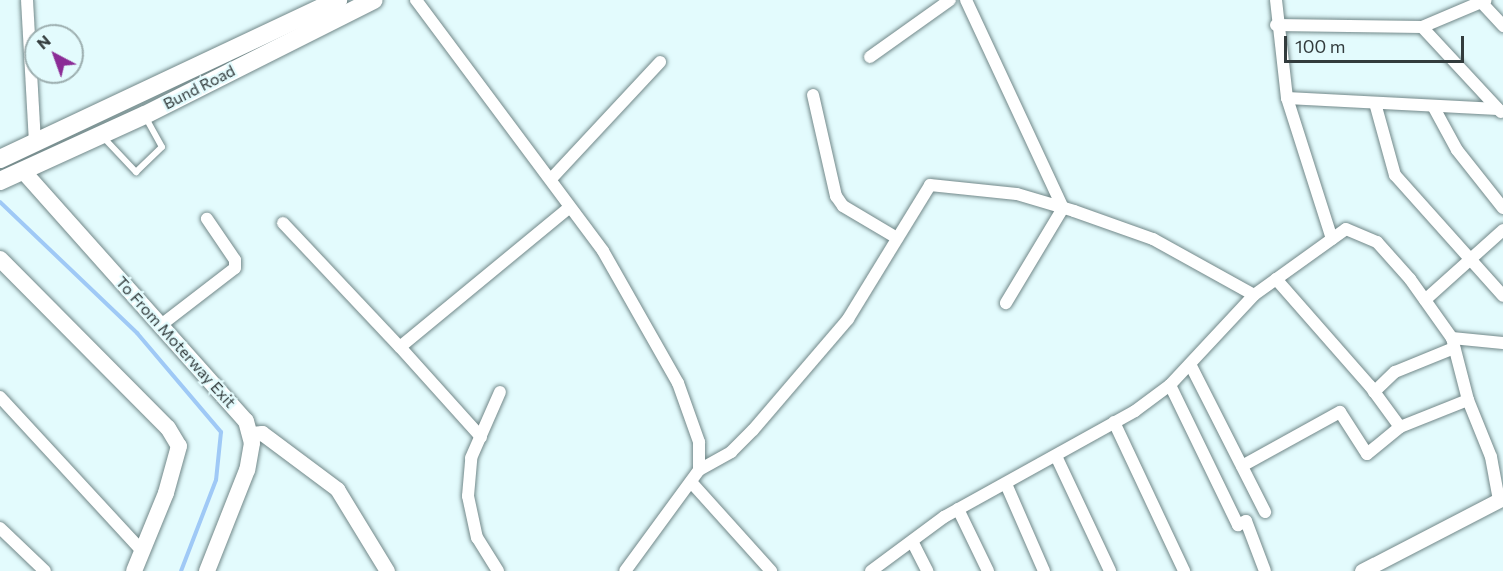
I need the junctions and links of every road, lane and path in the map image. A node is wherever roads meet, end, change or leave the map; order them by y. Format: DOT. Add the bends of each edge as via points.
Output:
graph roads {
  1 [pos="27,0"];
  2 [pos="338,0"];
  3 [pos="374,0"];
  4 [pos="416,0"];
  5 [pos="950,0"];
  6 [pos="966,0"];
  7 [pos="1276,0"];
  8 [pos="1483,1"];
  9 [pos="1276,25"];
  10 [pos="1503,26"];
  11 [pos="1422,27"];
  12 [pos="870,57"];
  13 [pos="660,62"];
  14 [pos="813,94"];
  15 [pos="1287,98"];
  16 [pos="1375,103"];
  17 [pos="1432,106"];
  18 [pos="113,108"];
  19 [pos="1501,112"];
  20 [pos="145,115"];
  21 [pos="121,126"];
  22 [pos="101,135"];
  23 [pos="35,144"];
  24 [pos="6,156"];
  25 [pos="23,171"];
  26 [pos="551,179"];
  27 [pos="0,182"];
  28 [pos="570,207"];
  29 [pos="1063,208"];
  30 [pos="1503,208"];
  31 [pos="207,219"];
  32 [pos="283,223"];
  33 [pos="1503,230"];
  34 [pos="897,238"];
  35 [pos="1332,239"];
  36 [pos="0,259"];
  37 [pos="1471,259"];
  38 [pos="1276,279"];
  39 [pos="1254,295"];
  40 [pos="1503,296"];
  41 [pos="1425,300"];
  42 [pos="1006,303"];
  43 [pos="161,325"];
  44 [pos="1453,343"];
  45 [pos="1503,343"];
  46 [pos="400,347"];
  47 [pos="1190,364"];
  48 [pos="1170,385"];
  49 [pos="500,392"];
  50 [pos="1374,392"];
  51 [pos="0,397"];
  52 [pos="1468,400"];
  53 [pos="1114,422"];
  54 [pos="1400,427"];
  55 [pos="251,434"];
  56 [pos="480,438"];
  57 [pos="1056,456"];
  58 [pos="1242,466"];
  59 [pos="699,470"];
  60 [pos="691,482"];
  61 [pos="1006,484"];
  62 [pos="1501,499"];
  63 [pos="958,509"];
  64 [pos="1265,512"];
  65 [pos="0,528"];
  66 [pos="912,541"];
  67 [pos="142,551"];
  68 [pos="45,571"];
  69 [pos="134,571"];
  70 [pos="207,571"];
  71 [pos="387,571"];
  72 [pos="498,571"];
  73 [pos="626,571"];
  74 [pos="771,571"];
  75 [pos="871,571"];
  76 [pos="927,571"];
  77 [pos="988,571"];
  78 [pos="1044,571"];
  79 [pos="1110,571"];
  80 [pos="1184,571"];
  81 [pos="1265,571"];
  82 [pos="1362,571"];
  1 -- 23 [label="street"];
  2 -- 18 [label="main road, Bund Road"];
  3 -- 20 [label="main road, Bund Road"];
  4 -- 26 [label="street"];
  5 -- 12 [label="street"];
  6 -- 29 [label="street"];
  7 -- 9 [label="street"];
  8 -- 10 [label="street"];
  8 -- 11 [label="street"];
  9 -- 11 [label="street"];
  9 -- 15 [label="street"];
  11 -- 19 [label="street"];
  13 -- 26 [label="street"];
  14 -- 34 [label="street" via="836,196 843,206"];
  15 -- 16 [label="street"];
  15 -- 35 [label="street"];
  16 -- 17 [label="street"];
  16 -- 37 [label="street" via="1395,175"];
  17 -- 19 [label="street"];
  17 -- 30 [label="street" via="1457,150"];
  18 -- 21 [label="main road"];
  18 -- 23 [label="main road, Bund Road"];
  20 -- 21 [label="main road, Bund Road"];
  20 -- 22 [label="lane" via="162,147 136,172"];
  21 -- 22 [label="main road, Bund Road"];
  22 -- 25 [label="main road, Bund Road"];
  23 -- 24 [label="main road, Bund Road"];
  25 -- 27 [label="main road, Bund Road"];
  25 -- 43 [label="main road, To From Moterway Exit"];
  26 -- 28 [label="street"];
  28 -- 46 [label="street"];
  28 -- 59 [label="street" via="603,251 678,383 699,442"];
  29 -- 34 [label="street" via="1017,194 930,185"];
  29 -- 39 [label="street" via="1153,239"];
  29 -- 42 [label="street"];
  31 -- 43 [label="street" via="235,260 235,268"];
  32 -- 46 [label="street"];
  33 -- 37 [label="street"];
  34 -- 59 [label="street" via="848,319 819,353 731,452"];
  35 -- 38 [label="street"];
  35 -- 41 [label="street" via="1346,229 1377,242"];
  36 -- 67 [label="main road" via="168,428 179,446 166,493"];
  37 -- 40 [label="street"];
  37 -- 41 [label="street"];
  38 -- 39 [label="street"];
  38 -- 50 [label="street"];
  39 -- 47 [label="street"];
  41 -- 44 [label="street"];
  43 -- 55 [label="main road, To From Moterway Exit" via="230,400"];
  44 -- 45 [label="street"];
  44 -- 50 [label="street" via="1395,372"];
  44 -- 52 [label="street"];
  46 -- 56 [label="street"];
  47 -- 48 [label="street"];
  47 -- 58 [label="street"];
  48 -- 53 [label="street"];
  48 -- 81 [label="street" via="1238,525 1246,521"];
  49 -- 56 [label="street"];
  50 -- 54 [label="street"];
  51 -- 67 [label="street"];
  52 -- 54 [label="street"];
  52 -- 62 [label="street" via="1491,457"];
  53 -- 57 [label="street"];
  53 -- 80 [label="street"];
  54 -- 58 [label="street" via="1367,454 1340,412"];
  55 -- 70 [label="main road" via="241,490"];
  55 -- 71 [label="street" via="262,432 337,489"];
  56 -- 72 [label="street" via="469,473 471,518 477,538"];
  57 -- 61 [label="street"];
  57 -- 79 [label="street"];
  58 -- 64 [label="street"];
  59 -- 60 [label="street"];
  60 -- 73 [label="street"];
  60 -- 74 [label="street"];
  61 -- 63 [label="street"];
  61 -- 78 [label="street"];
  62 -- 82 [label="street"];
  63 -- 66 [label="street"];
  63 -- 77 [label="street"];
  65 -- 68 [label="street"];
  66 -- 75 [label="street"];
  66 -- 76 [label="street"];
  67 -- 69 [label="main road"];
}
